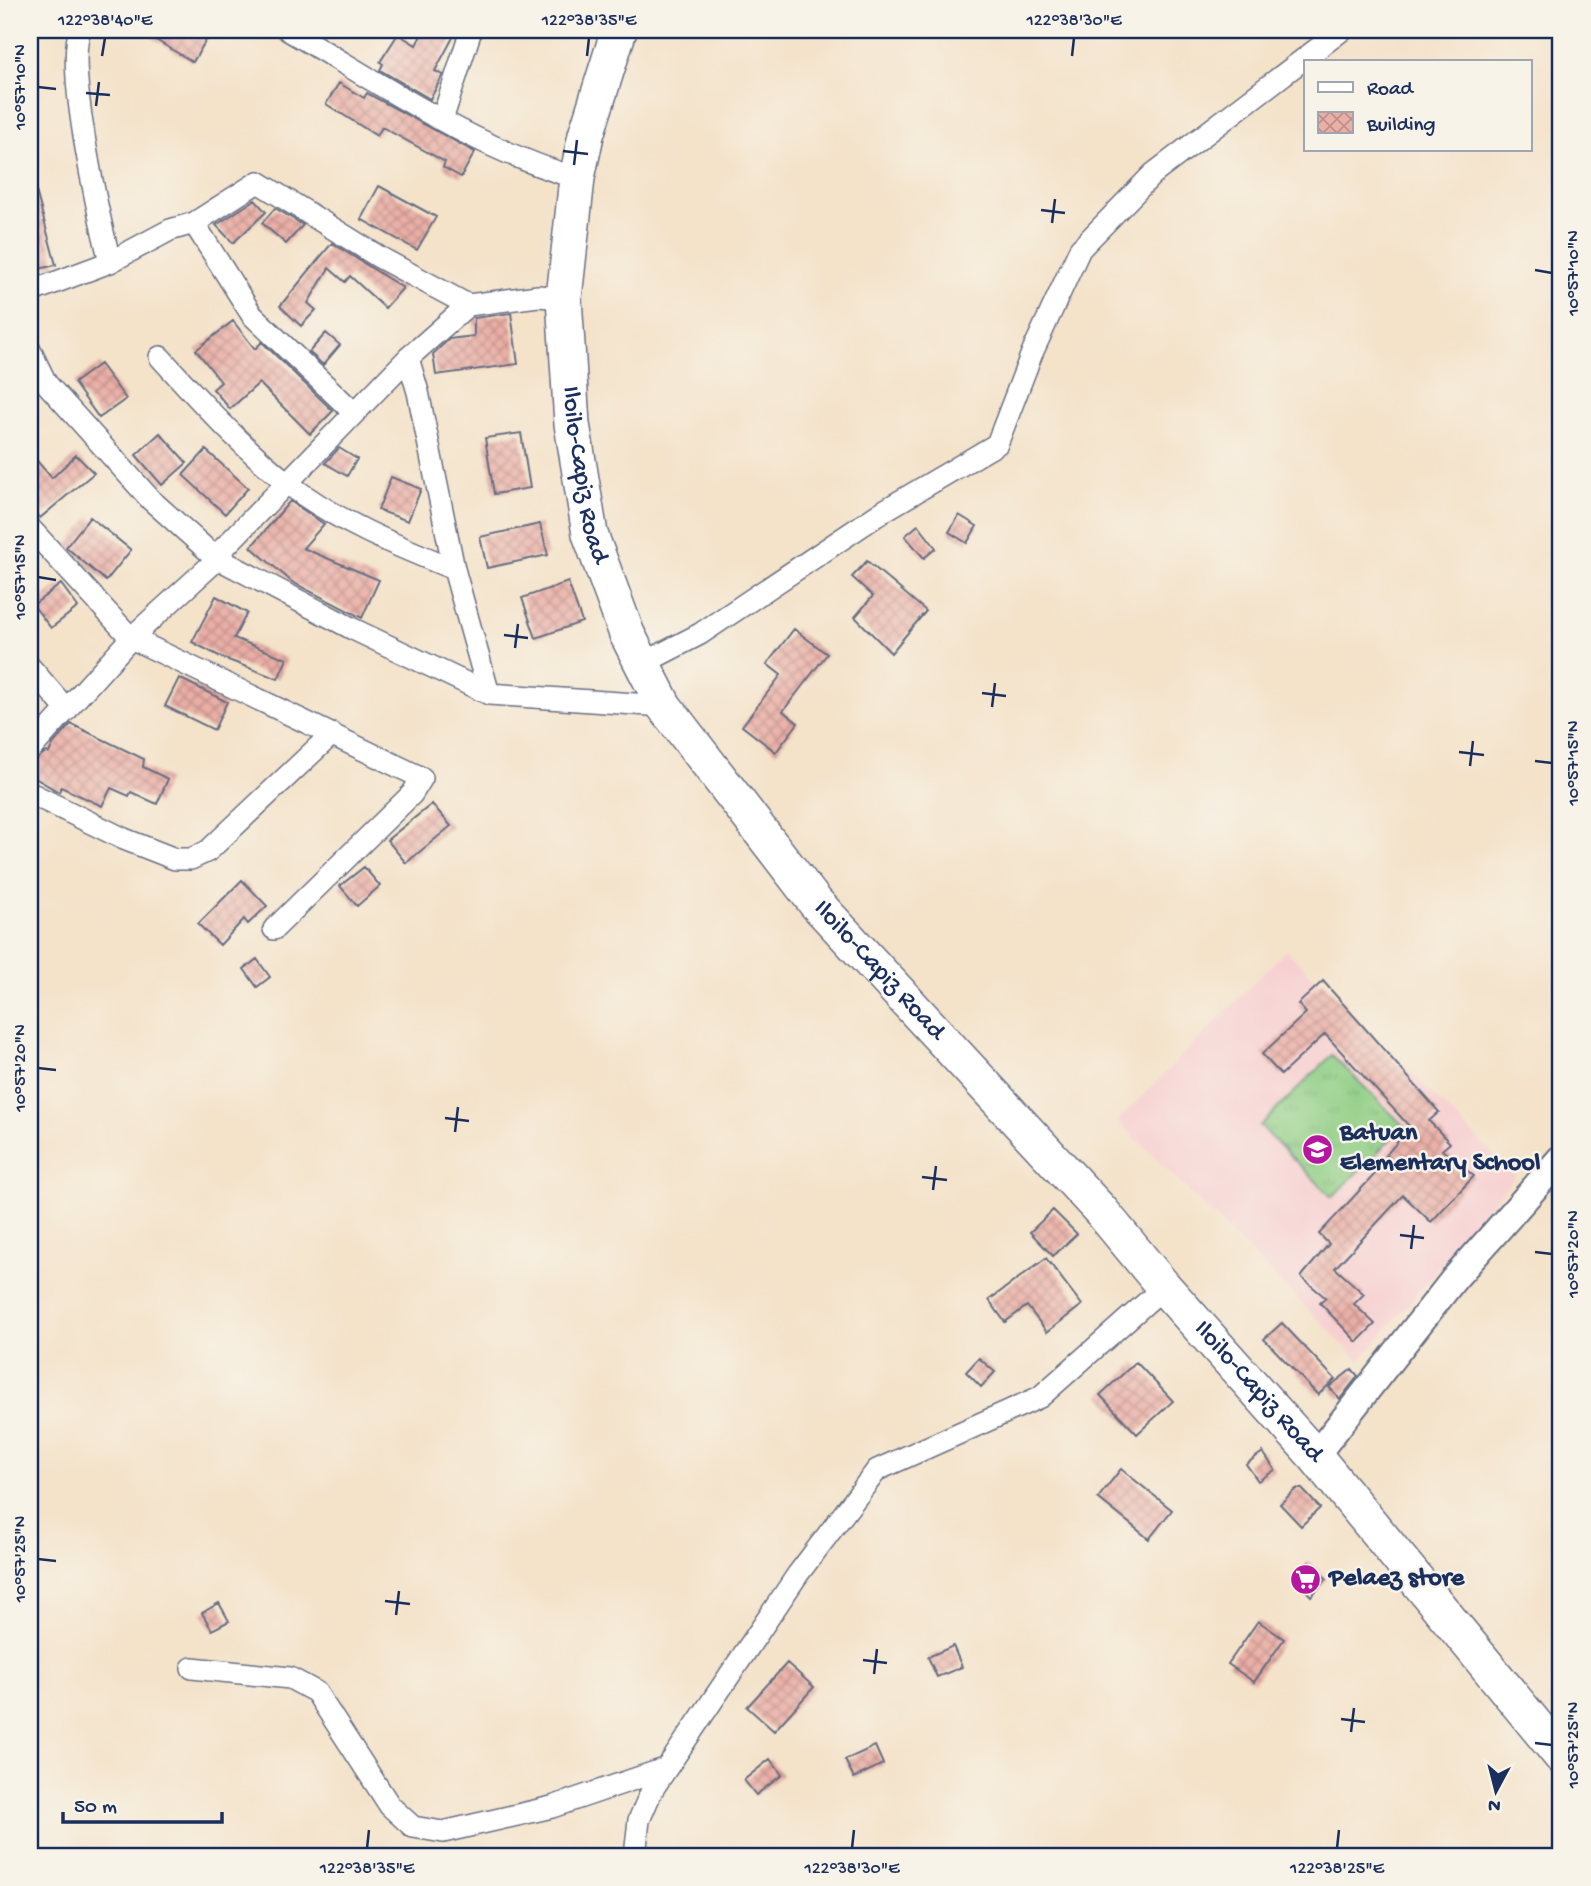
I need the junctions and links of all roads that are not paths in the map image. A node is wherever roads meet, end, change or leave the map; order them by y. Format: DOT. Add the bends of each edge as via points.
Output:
graph roads {
  1 [pos="80,30"];
  2 [pos="288,30"];
  3 [pos="471,30"];
  4 [pos="619,30"];
  5 [pos="1342,30"];
  6 [pos="442,120"];
  7 [pos="577,178"];
  8 [pos="194,223"];
  9 [pos="110,262"];
  10 [pos="30,292"];
  11 [pos="564,298"];
  12 [pos="468,304"];
  13 [pos="30,351"];
  14 [pos="160,357"];
  15 [pos="408,358"];
  16 [pos="351,416"];
  17 [pos="287,482"];
  18 [pos="30,528"];
  19 [pos="215,557"];
  20 [pos="454,569"];
  21 [pos="131,638"];
  22 [pos="644,663"];
  23 [pos="30,667"];
  24 [pos="489,694"];
  25 [pos="664,706"];
  26 [pos="67,710"];
  27 [pos="332,734"];
  28 [pos="30,750"];
  29 [pos="30,793"];
  30 [pos="274,929"];
  31 [pos="1561,1158"];
  32 [pos="1164,1287"];
  33 [pos="1315,1456"];
  34 [pos="192,1668"];
  35 [pos="1561,1756"];
  36 [pos="667,1768"];
  37 [pos="635,1856"];
  1 -- 9 [label="street" via="76,66 95,202"];
  2 -- 6 [label="street"];
  3 -- 6 [label="street"];
  4 -- 7 [label="highway, Iloilo-Capiz Road"];
  5 -- 22 [label="street" via="1153,174 1080,249 996,444 886,510 700,634"];
  6 -- 7 [label="street" via="528,164"];
  7 -- 11 [label="highway, Iloilo-Capiz Road"];
  8 -- 9 [label="street" via="170,230"];
  8 -- 12 [label="street" via="258,182 379,257"];
  8 -- 16 [label="street" via="252,315 348,407"];
  9 -- 10 [label="street"];
  11 -- 12 [label="street" via="538,296"];
  11 -- 22 [label="highway, Iloilo-Capiz Road" via="572,424 590,534 627,634"];
  12 -- 15 [label="street"];
  13 -- 19 [label="street" via="46,383 151,500"];
  14 -- 17 [label="street"];
  15 -- 16 [label="street"];
  15 -- 20 [label="street"];
  16 -- 17 [label="street"];
  17 -- 19 [label="street"];
  17 -- 20 [label="street" via="365,530"];
  18 -- 21 [label="street"];
  19 -- 21 [label="street"];
  19 -- 24 [label="street"];
  20 -- 24 [label="street"];
  21 -- 26 [label="street"];
  21 -- 27 [label="street"];
  22 -- 25 [label="highway, Iloilo-Capiz Road"];
  23 -- 26 [label="street"];
  24 -- 25 [label="street"];
  25 -- 32 [label="highway, Iloilo-Capiz Road" via="815,902 1047,1150"];
  26 -- 28 [label="street"];
  27 -- 29 [label="street" via="208,851 191,859 175,859 124,839"];
  27 -- 30 [label="street" via="422,778 412,794"];
  31 -- 33 [label="street" via="1454,1279"];
  32 -- 33 [label="highway, Iloilo-Capiz Road"];
  32 -- 36 [label="street" via="1040,1396 877,1470 798,1574"];
  33 -- 35 [label="highway, Iloilo-Capiz Road"];
  34 -- 36 [label="street" via="290,1678 316,1692 390,1806 413,1827 443,1832 552,1807"];
  36 -- 37 [label="street" via="644,1802"];
}
